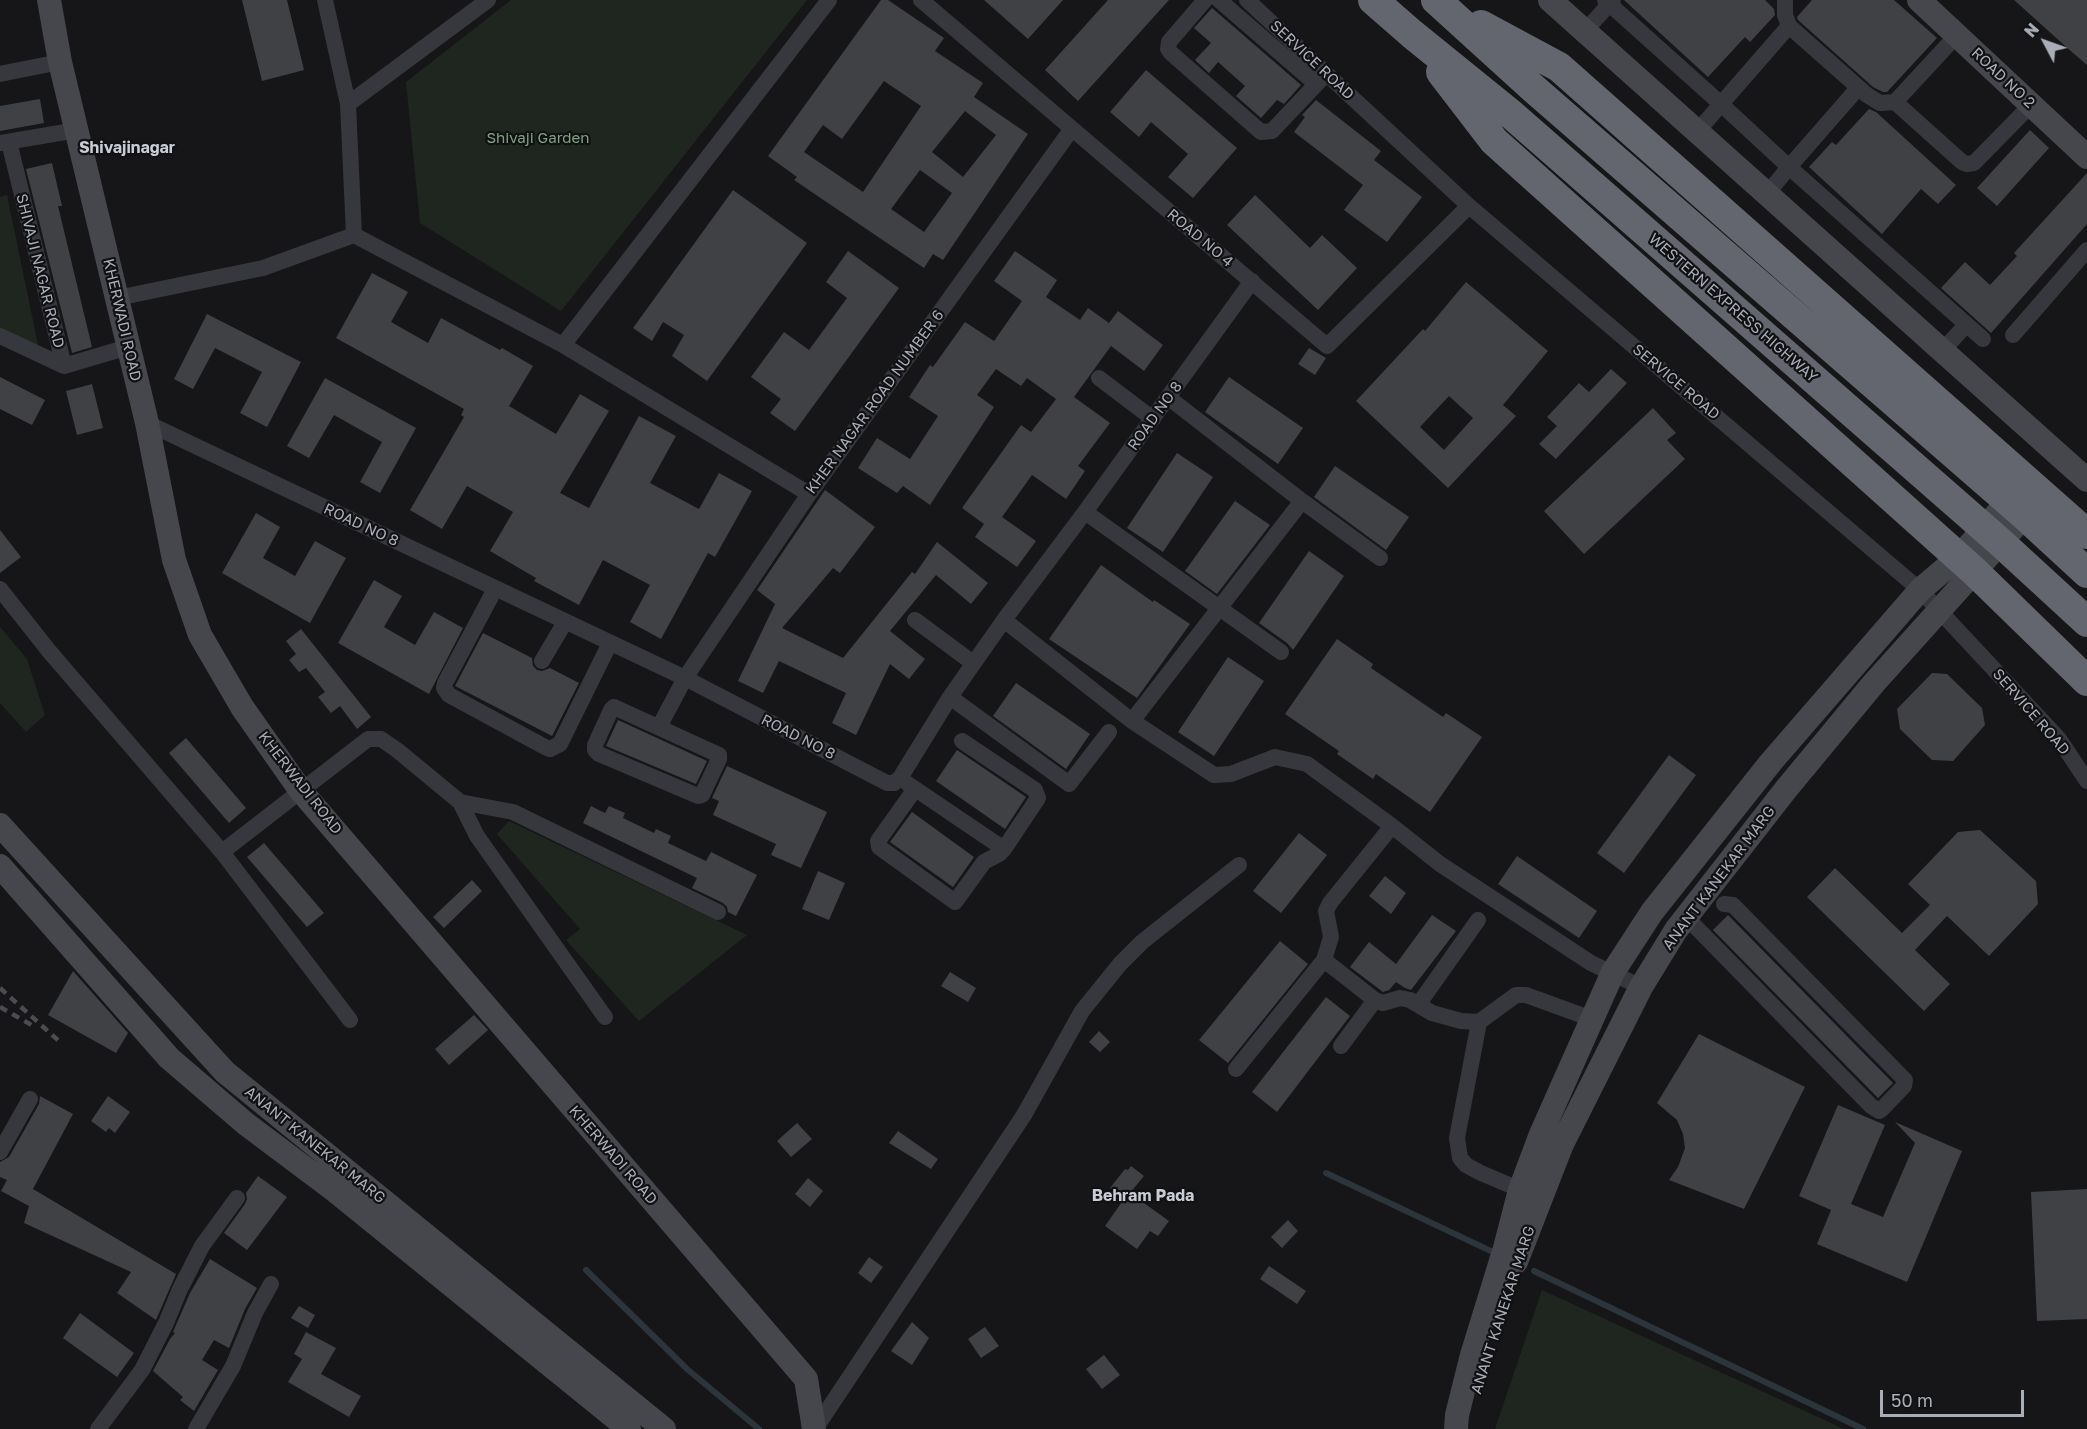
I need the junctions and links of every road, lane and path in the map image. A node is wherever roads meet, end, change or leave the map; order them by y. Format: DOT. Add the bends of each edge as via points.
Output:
graph roads {
  1 [pos="49,0"];
  2 [pos="325,0"];
  3 [pos="488,0"];
  4 [pos="829,0"];
  5 [pos="921,0"];
  6 [pos="1205,0"];
  7 [pos="1219,0"];
  8 [pos="1247,0"];
  9 [pos="1374,0"];
  10 [pos="1550,0"];
  11 [pos="1785,0"];
  12 [pos="1919,0"];
  13 [pos="1437,1"];
  14 [pos="1609,1"];
  15 [pos="1946,18"];
  16 [pos="1789,26"];
  17 [pos="1585,31"];
  18 [pos="1412,34"];
  19 [pos="1275,38"];
  20 [pos="60,62"];
  21 [pos="0,74"];
  22 [pos="1321,79"];
  23 [pos="1858,88"];
  24 [pos="1895,102"];
  25 [pos="348,104"];
  26 [pos="1721,105"];
  27 [pos="2031,105"];
  28 [pos="77,130"];
  29 [pos="1071,130"];
  30 [pos="1697,132"];
  31 [pos="4,142"];
  32 [pos="2087,157"];
  33 [pos="1790,167"];
  34 [pos="1767,194"];
  35 [pos="1469,206"];
  36 [pos="354,235"];
  37 [pos="2087,250"];
  38 [pos="1252,281"];
  39 [pos="117,298"];
  40 [pos="1966,325"];
  41 [pos="0,336"];
  42 [pos="2013,336"];
  43 [pos="1983,339"];
  44 [pos="563,345"];
  45 [pos="129,347"];
  46 [pos="1943,350"];
  47 [pos="64,366"];
  48 [pos="1099,378"];
  49 [pos="1169,398"];
  50 [pos="1153,419"];
  51 [pos="147,423"];
  52 [pos="2087,480"];
  53 [pos="2035,488"];
  54 [pos="809,494"];
  55 [pos="1302,501"];
  56 [pos="1085,512"];
  57 [pos="2087,534"];
  58 [pos="1380,558"];
  59 [pos="1967,565"];
  60 [pos="2087,573"];
  61 [pos="0,589"];
  62 [pos="495,589"];
  63 [pos="1920,590"];
  64 [pos="1220,608"];
  65 [pos="1940,612"];
  66 [pos="915,620"];
  67 [pos="1004,620"];
  68 [pos="564,622"];
  69 [pos="2087,622"];
  70 [pos="610,643"];
  71 [pos="1281,652"];
  72 [pos="542,661"];
  73 [pos="973,663"];
  74 [pos="685,678"];
  75 [pos="2087,681"];
  76 [pos="950,697"];
  77 [pos="1132,721"];
  78 [pos="659,727"];
  79 [pos="1109,732"];
  80 [pos="962,741"];
  81 [pos="900,778"];
  82 [pos="2087,781"];
  83 [pos="915,789"];
  84 [pos="301,791"];
  85 [pos="460,802"];
  86 [pos="0,825"];
  87 [pos="1392,825"];
  88 [pos="1004,849"];
  89 [pos="222,852"];
  90 [pos="1239,865"];
  91 [pos="0,866"];
  92 [pos="1724,904"];
  93 [pos="718,912"];
  94 [pos="1686,917"];
  95 [pos="1478,920"];
  96 [pos="1323,960"];
  97 [pos="1613,972"];
  98 [pos="1641,987"];
  99 [pos="1375,1000"];
  100 [pos="1418,1005"];
  101 [pos="605,1017"];
  102 [pos="1592,1019"];
  103 [pos="350,1020"];
  104 [pos="1479,1022"];
  105 [pos="1341,1046"];
  106 [pos="1236,1069"];
  107 [pos="30,1099"];
  108 [pos="1552,1139"];
  109 [pos="0,1152"];
  110 [pos="1530,1194"];
  111 [pos="237,1198"];
  112 [pos="271,1284"];
  113 [pos="1479,1357"];
  114 [pos="98,1429"];
  115 [pos="196,1429"];
  116 [pos="629,1429"];
  117 [pos="664,1429"];
  118 [pos="814,1429"];
  119 [pos="1456,1429"];
  120 [pos="1470,1429"];
  1 -- 20 [label="street, KHERWADI ROAD"];
  2 -- 25 [label="street"];
  3 -- 25 [label="street"];
  4 -- 44 [label="street"];
  5 -- 29 [label="street, ROAD NO 4"];
  6 -- 22 [label="street" via="1169,42 1168,49 1261,132 1272,131"];
  7 -- 19 [label="street"];
  8 -- 19 [label="street, SERVICE ROAD"];
  9 -- 18 [label="highway, WESTERN EXPRESS HIGHWAY"];
  10 -- 17 [label="street"];
  11 -- 16 [label="street"];
  12 -- 15 [label="street, ROAD NO 2"];
  13 -- 53 [label="highway" via="1559,67"];
  13 -- 60 [label="highway"];
  14 -- 17 [label="street"];
  14 -- 26 [label="street"];
  15 -- 24 [label="street"];
  15 -- 27 [label="street, ROAD NO 2"];
  16 -- 23 [label="street"];
  16 -- 26 [label="street"];
  17 -- 30 [label="street"];
  18 -- 59 [label="highway" via="1494,141"];
  18 -- 69 [label="highway, WESTERN EXPRESS HIGHWAY" via="1512,115"];
  19 -- 22 [label="street, SERVICE ROAD"];
  20 -- 21 [label="street"];
  20 -- 28 [label="street, KHERWADI ROAD"];
  22 -- 35 [label="street, SERVICE ROAD"];
  23 -- 24 [label="street" via="1880,103"];
  23 -- 33 [label="street"];
  24 -- 27 [label="street" via="1967,164 1974,162"];
  25 -- 36 [label="street"];
  26 -- 30 [label="street"];
  26 -- 33 [label="street"];
  27 -- 32 [label="street, ROAD NO 2"];
  28 -- 31 [label="street, SHIVAJI NAGAR ROAD"];
  28 -- 39 [label="street, KHERWADI ROAD"];
  29 -- 38 [label="street, ROAD NO 4"];
  29 -- 54 [label="street, KHER NAGAR ROAD NUMBER 6"];
  30 -- 34 [label="street"];
  31 -- 47 [label="street, SHIVAJI NAGAR ROAD"];
  33 -- 34 [label="street"];
  33 -- 40 [label="street"];
  34 -- 46 [label="street"];
  35 -- 38 [label="street, ROAD NO 4" via="1328,346"];
  35 -- 63 [label="street, SERVICE ROAD"];
  36 -- 39 [label="street" via="262,268"];
  36 -- 44 [label="street"];
  37 -- 42 [label="street"];
  38 -- 49 [label="street, ROAD NO 8"];
  39 -- 45 [label="street, KHERWADI ROAD"];
  40 -- 43 [label="street"];
  40 -- 46 [label="street"];
  41 -- 47 [label="street, SHIVAJI NAGAR ROAD"];
  44 -- 54 [label="street"];
  45 -- 47 [label="street"];
  45 -- 51 [label="street, KHERWADI ROAD"];
  46 -- 52 [label="street"];
  48 -- 50 [label="street"];
  49 -- 50 [label="street, ROAD NO 8"];
  49 -- 55 [label="street"];
  50 -- 56 [label="street, ROAD NO 8"];
  51 -- 62 [label="street, ROAD NO 8"];
  51 -- 84 [label="street, KHERWADI ROAD" via="174,560 200,635 242,707"];
  53 -- 57 [label="highway"];
  53 -- 59 [label="street, ANANT KANEKAR MARG"];
  54 -- 74 [label="street, KHER NAGAR ROAD NUMBER 6"];
  55 -- 58 [label="street"];
  55 -- 64 [label="street"];
  56 -- 64 [label="street"];
  56 -- 67 [label="street, ROAD NO 8"];
  59 -- 63 [label="street, ANANT KANEKAR MARG"];
  59 -- 65 [label="street, ANANT KANEKAR MARG"];
  59 -- 75 [label="highway"];
  61 -- 89 [label="street"];
  62 -- 68 [label="street, ROAD NO 8"];
  62 -- 70 [label="street" via="444,688 449,695 545,747 560,744"];
  63 -- 65 [label="street, SERVICE ROAD"];
  63 -- 97 [label="street, ANANT KANEKAR MARG" via="1771,762 1652,912"];
  64 -- 71 [label="street"];
  64 -- 77 [label="street"];
  65 -- 82 [label="street, SERVICE ROAD" via="2059,739"];
  65 -- 94 [label="street, ANANT KANEKAR MARG" via="1794,779"];
  66 -- 73 [label="street"];
  67 -- 73 [label="street, ROAD NO 8"];
  67 -- 77 [label="street"];
  68 -- 70 [label="street, ROAD NO 8"];
  68 -- 72 [label="street"];
  70 -- 74 [label="street, ROAD NO 8"];
  73 -- 76 [label="street, ROAD NO 8"];
  74 -- 78 [label="street, KHER NAGAR ROAD NUMBER 6"];
  74 -- 81 [label="street, ROAD NO 8" via="887,783"];
  76 -- 79 [label="street" via="1069,784"];
  76 -- 81 [label="street, ROAD NO 8"];
  77 -- 87 [label="street" via="1214,775 1231,774 1275,757 1307,764"];
  78 -- 78 [label="street" via="614,707 595,750 700,796 719,755"];
  80 -- 88 [label="street" via="1038,795"];
  81 -- 83 [label="street"];
  83 -- 88 [label="street"];
  83 -- 88 [label="street" via="879,847 952,902 984,862"];
  84 -- 85 [label="street" via="368,739 381,739"];
  84 -- 89 [label="street"];
  84 -- 118 [label="street, KHERWADI ROAD" via="806,1379"];
  85 -- 93 [label="street" via="513,812"];
  85 -- 101 [label="street" via="477,836"];
  86 -- 117 [label="street, ANANT KANEKAR MARG" via="225,1071"];
  87 -- 96 [label="street" via="1330,903 1326,911 1330,937"];
  87 -- 97 [label="street" via="1440,864 1591,963"];
  89 -- 103 [label="street"];
  90 -- 118 [label="street" via="1142,942 1082,1011 1024,1115"];
  91 -- 116 [label="street, ANANT KANEKAR MARG" via="169,1058 246,1124 343,1197"];
  92 -- 94 [label="street" via="1733,905 1905,1080 1882,1109 1871,1106"];
  94 -- 98 [label="street, ANANT KANEKAR MARG"];
  95 -- 100 [label="street"];
  96 -- 99 [label="street"];
  96 -- 106 [label="street"];
  97 -- 98 [label="street"];
  97 -- 102 [label="street, ANANT KANEKAR MARG"];
  98 -- 108 [label="street, ANANT KANEKAR MARG"];
  99 -- 100 [label="street" via="1383,1003 1400,998"];
  99 -- 105 [label="street"];
  100 -- 104 [label="street" via="1432,1013"];
  102 -- 104 [label="street" via="1526,995 1516,995"];
  102 -- 108 [label="street, ANANT KANEKAR MARG"];
  104 -- 110 [label="street" via="1457,1138 1460,1158 1481,1173"];
  107 -- 109 [label="street"];
  108 -- 110 [label="street, ANANT KANEKAR MARG"];
  110 -- 113 [label="street, ANANT KANEKAR MARG" via="1506,1248"];
  111 -- 114 [label="street" via="202,1246 142,1370"];
  112 -- 115 [label="street" via="234,1366"];
  113 -- 119 [label="street, ANANT KANEKAR MARG" via="1457,1415"];
  113 -- 120 [label="street, ANANT KANEKAR MARG"];
}
